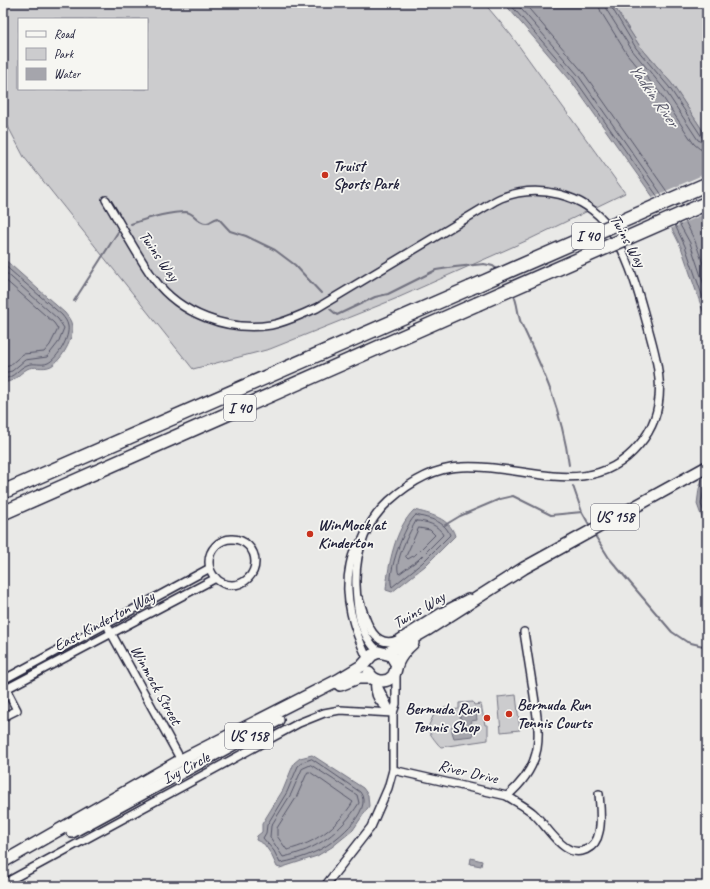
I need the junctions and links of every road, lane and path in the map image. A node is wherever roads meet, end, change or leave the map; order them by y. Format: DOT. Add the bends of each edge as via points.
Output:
graph roads {
  1 [pos="707,184"];
  2 [pos="106,200"];
  3 [pos="707,204"];
  4 [pos="707,467"];
  5 [pos="3,492"];
  6 [pos="3,513"];
  7 [pos="360,543"];
  8 [pos="210,568"];
  9 [pos="216,578"];
  10 [pos="498,583"];
  11 [pos="356,592"];
  12 [pos="106,624"];
  13 [pos="427,630"];
  14 [pos="524,632"];
  15 [pos="112,633"];
  16 [pos="383,652"];
  17 [pos="368,660"];
  18 [pos="396,667"];
  19 [pos="374,679"];
  20 [pos="4,684"];
  21 [pos="393,713"];
  22 [pos="3,717"];
  23 [pos="181,760"];
  24 [pos="393,770"];
  25 [pos="599,794"];
  26 [pos="507,796"];
  27 [pos="128,802"];
  28 [pos="3,862"];
  29 [pos="3,869"];
  30 [pos="3,884"];
  31 [pos="325,886"];
  1 -- 5 [label="highway, I 40, bridge"];
  2 -- 7 [label="street, Twins Way" via="155,280 177,302 200,316 238,326 271,324 317,308 501,198 519,193 555,192 577,201 598,215 609,228 632,276 659,368 658,406 651,428 639,446 605,470 587,476 555,476 461,467 435,472 406,486 381,508"];
  3 -- 6 [label="highway, I 40, bridge"];
  4 -- 10 [label="main road, US 158"];
  7 -- 11 [label="street, Twins Way"];
  7 -- 17 [label="street, Twins Way" via="355,547 352,559 348,594 355,631"];
  8 -- 9 [label="street"];
  8 -- 9 [label="street" via="212,552 224,541 240,540 252,551 255,567 246,580 230,585"];
  8 -- 12 [label="street, East Kinderton Way"];
  9 -- 15 [label="street, East Kinderton Way"];
  10 -- 11 [label="street, Twins Way" via="441,612 397,640 389,642 379,639 371,631"];
  10 -- 13 [label="main road, US 158"];
  11 -- 16 [label="street, Twins Way" via="361,624 370,642"];
  12 -- 15 [label="street, Winmock Street"];
  12 -- 20 [label="street, East Kinderton Way"];
  13 -- 16 [label="main road, US 158"];
  13 -- 18 [label="main road, US 158" via="405,650"];
  14 -- 26 [label="street, River Drive" via="539,729 538,748 525,777"];
  15 -- 20 [label="street, East Kinderton Way"];
  15 -- 23 [label="street, Winmock Street"];
  16 -- 17 [label="main road" via="372,654"];
  16 -- 18 [label="main road" via="394,658"];
  17 -- 19 [label="main road" via="367,668"];
  17 -- 23 [label="main road, US 158" via="310,696"];
  18 -- 19 [label="main road" via="393,676 387,680"];
  18 -- 21 [label="street" via="396,704"];
  19 -- 21 [label="street"];
  19 -- 27 [label="main road, US 158" via="358,678 339,686"];
  20 -- 22 [label="street" via="17,710"];
  21 -- 24 [label="street"];
  21 -- 30 [label="street, Ivy Circle" via="340,710 299,723"];
  23 -- 27 [label="street" via="182,765 135,793"];
  23 -- 28 [label="main road, US 158"];
  24 -- 26 [label="street, River Drive"];
  24 -- 31 [label="street" via="371,827"];
  25 -- 26 [label="street" via="599,834 593,845 578,852 562,845 534,814"];
  27 -- 29 [label="main road, US 158"];
}
